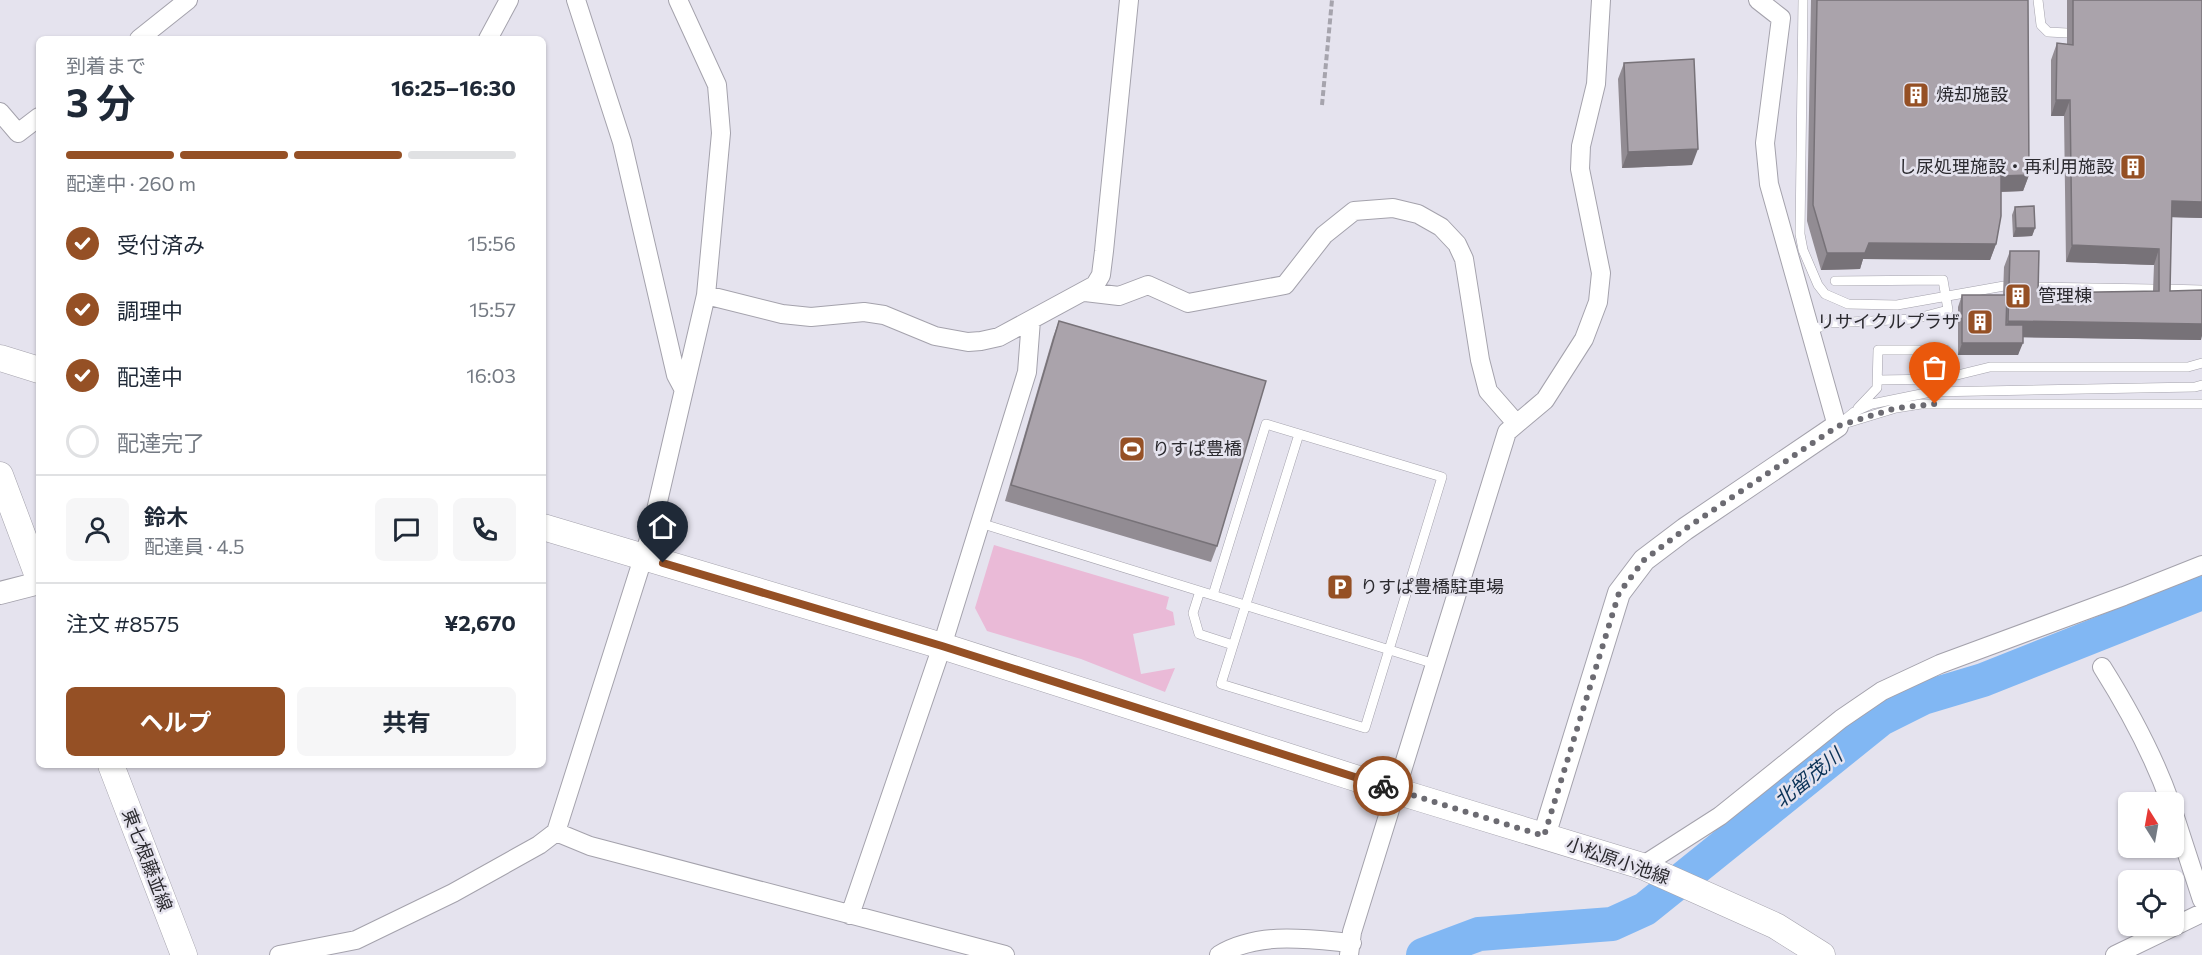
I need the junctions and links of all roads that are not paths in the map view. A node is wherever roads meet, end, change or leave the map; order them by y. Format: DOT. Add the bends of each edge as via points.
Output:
graph roads {
  1 [pos="188,0"];
  2 [pos="509,0"];
  3 [pos="576,0"];
  4 [pos="678,0"];
  5 [pos="1129,0"];
  6 [pos="1601,0"];
  7 [pos="1758,0"];
  8 [pos="1803,0"];
  9 [pos="2038,0"];
  10 [pos="2067,33"];
  11 [pos="142,36"];
  12 [pos="490,36"];
  13 [pos="0,111"];
  14 [pos="36,119"];
  15 [pos="1835,281"];
  16 [pos="2004,286"];
  17 [pos="2033,286"];
  18 [pos="2153,289"];
  19 [pos="2164,289"];
  20 [pos="2202,290"];
  21 [pos="1085,292"];
  22 [pos="706,295"];
  23 [pos="1945,296"];
  24 [pos="1031,320"];
  25 [pos="1810,331"];
  26 [pos="1946,350"];
  27 [pos="0,358"];
  28 [pos="2202,363"];
  29 [pos="36,369"];
  30 [pos="1878,380"];
  31 [pos="2202,385"];
  32 [pos="684,390"];
  33 [pos="2202,404"];
  34 [pos="1846,419"];
  35 [pos="1516,423"];
  36 [pos="1299,434"];
  37 [pos="0,476"];
  38 [pos="980,523"];
  39 [pos="546,528"];
  40 [pos="642,557"];
  41 [pos="2202,565"];
  42 [pos="36,573"];
  43 [pos="36,582"];
  44 [pos="1200,591"];
  45 [pos="0,593"];
  46 [pos="1213,595"];
  47 [pos="1246,605"];
  48 [pos="1233,645"];
  49 [pos="942,646"];
  50 [pos="1389,650"];
  51 [pos="1435,664"];
  52 [pos="2102,667"];
  53 [pos="112,768"];
  54 [pos="1396,790"];
  55 [pos="2167,792"];
  56 [pos="556,832"];
  57 [pos="1544,836"];
  58 [pos="2184,845"];
  59 [pos="1648,869"];
  60 [pos="2202,900"];
  61 [pos="2202,913"];
  62 [pos="850,915"];
  63 [pos="1350,949"];
  64 [pos="184,955"];
  65 [pos="279,955"];
  66 [pos="1005,955"];
  67 [pos="1219,955"];
  68 [pos="1822,955"];
  69 [pos="2115,955"];
  1 -- 11 [label="street"];
  2 -- 12 [label="street"];
  3 -- 32 [label="street" via="622,142 676,375"];
  4 -- 22 [label="street" via="717,85 721,133"];
  5 -- 21 [label="street" via="1101,276"];
  6 -- 35 [label="street" via="1596,84 1581,146 1580,169 1601,273 1598,302 1584,339 1545,400"];
  7 -- 25 [label="street" via="1781,18 1765,143 1766,164"];
  8 -- 23 [label="lane" via="1800,234 1809,268 1825,294 1848,304 1897,305"];
  9 -- 10 [label="lane" via="2041,25 2048,32"];
  13 -- 14 [label="street" via="18,133"];
  15 -- 23 [label="lane" via="1943,280"];
  16 -- 23 [label="lane"];
  17 -- 18 [label="lane"];
  19 -- 20 [label="lane"];
  21 -- 24 [label="street"];
  21 -- 35 [label="street" via="1119,296 1148,285 1188,303 1285,285 1324,235 1354,211 1393,208 1418,214 1441,227 1457,244 1464,259 1488,391"];
  22 -- 24 [label="street" via="782,314 884,315 935,336 968,342 999,337"];
  22 -- 32 [label="street"];
  23 -- 25 [label="lane" via="1948,310 1914,319 1829,323"];
  24 -- 38 [label="street" via="1027,372"];
  25 -- 34 [label="street"];
  26 -- 30 [label="lane" via="1878,350"];
  27 -- 29 [label="main road"];
  28 -- 30 [label="lane" via="2188,367 1990,367 1941,379"];
  30 -- 34 [label="lane" via="1877,388"];
  31 -- 34 [label="lane" via="1931,392 1891,399"];
  32 -- 40 [label="street"];
  33 -- 34 [label="lane" via="1928,404"];
  34 -- 57 [label="street" via="1644,560 1619,593"];
  35 -- 51 [label="street" via="1507,432"];
  36 -- 46 [label="lane" via="1266,424"];
  36 -- 47 [label="lane"];
  36 -- 50 [label="lane" via="1442,477"];
  37 -- 42 [label="main road"];
  38 -- 44 [label="lane"];
  38 -- 49 [label="street"];
  39 -- 40 [label="main road, 小松原小池線"];
  40 -- 49 [label="main road, 小松原小池線"];
  40 -- 56 [label="street"];
  41 -- 59 [label="street" via="1940,664 1882,691"];
  43 -- 45 [label="street"];
  44 -- 46 [label="lane"];
  44 -- 48 [label="lane" via="1193,613 1199,634"];
  46 -- 47 [label="lane"];
  47 -- 48 [label="lane"];
  47 -- 50 [label="lane"];
  48 -- 50 [label="lane" via="1221,684 1365,728"];
  49 -- 54 [label="main road, 小松原小池線"];
  49 -- 62 [label="street"];
  50 -- 51 [label="lane"];
  51 -- 54 [label="street"];
  52 -- 55 [label="street" via="2132,714"];
  53 -- 64 [label="main road, 東七根藤並線"];
  54 -- 57 [label="main road, 小松原小池線"];
  54 -- 63 [label="street"];
  56 -- 62 [label="street" via="590,846"];
  56 -- 65 [label="street" via="453,893 356,940"];
  57 -- 59 [label="main road, 小松原小池線"];
  58 -- 60 [label="street"];
  59 -- 68 [label="main road, 小松原小池線" via="1776,926"];
  61 -- 69 [label="street"];
  62 -- 66 [label="street"];
  63 -- 67 [label="street" via="1296,937 1267,939"];
}
